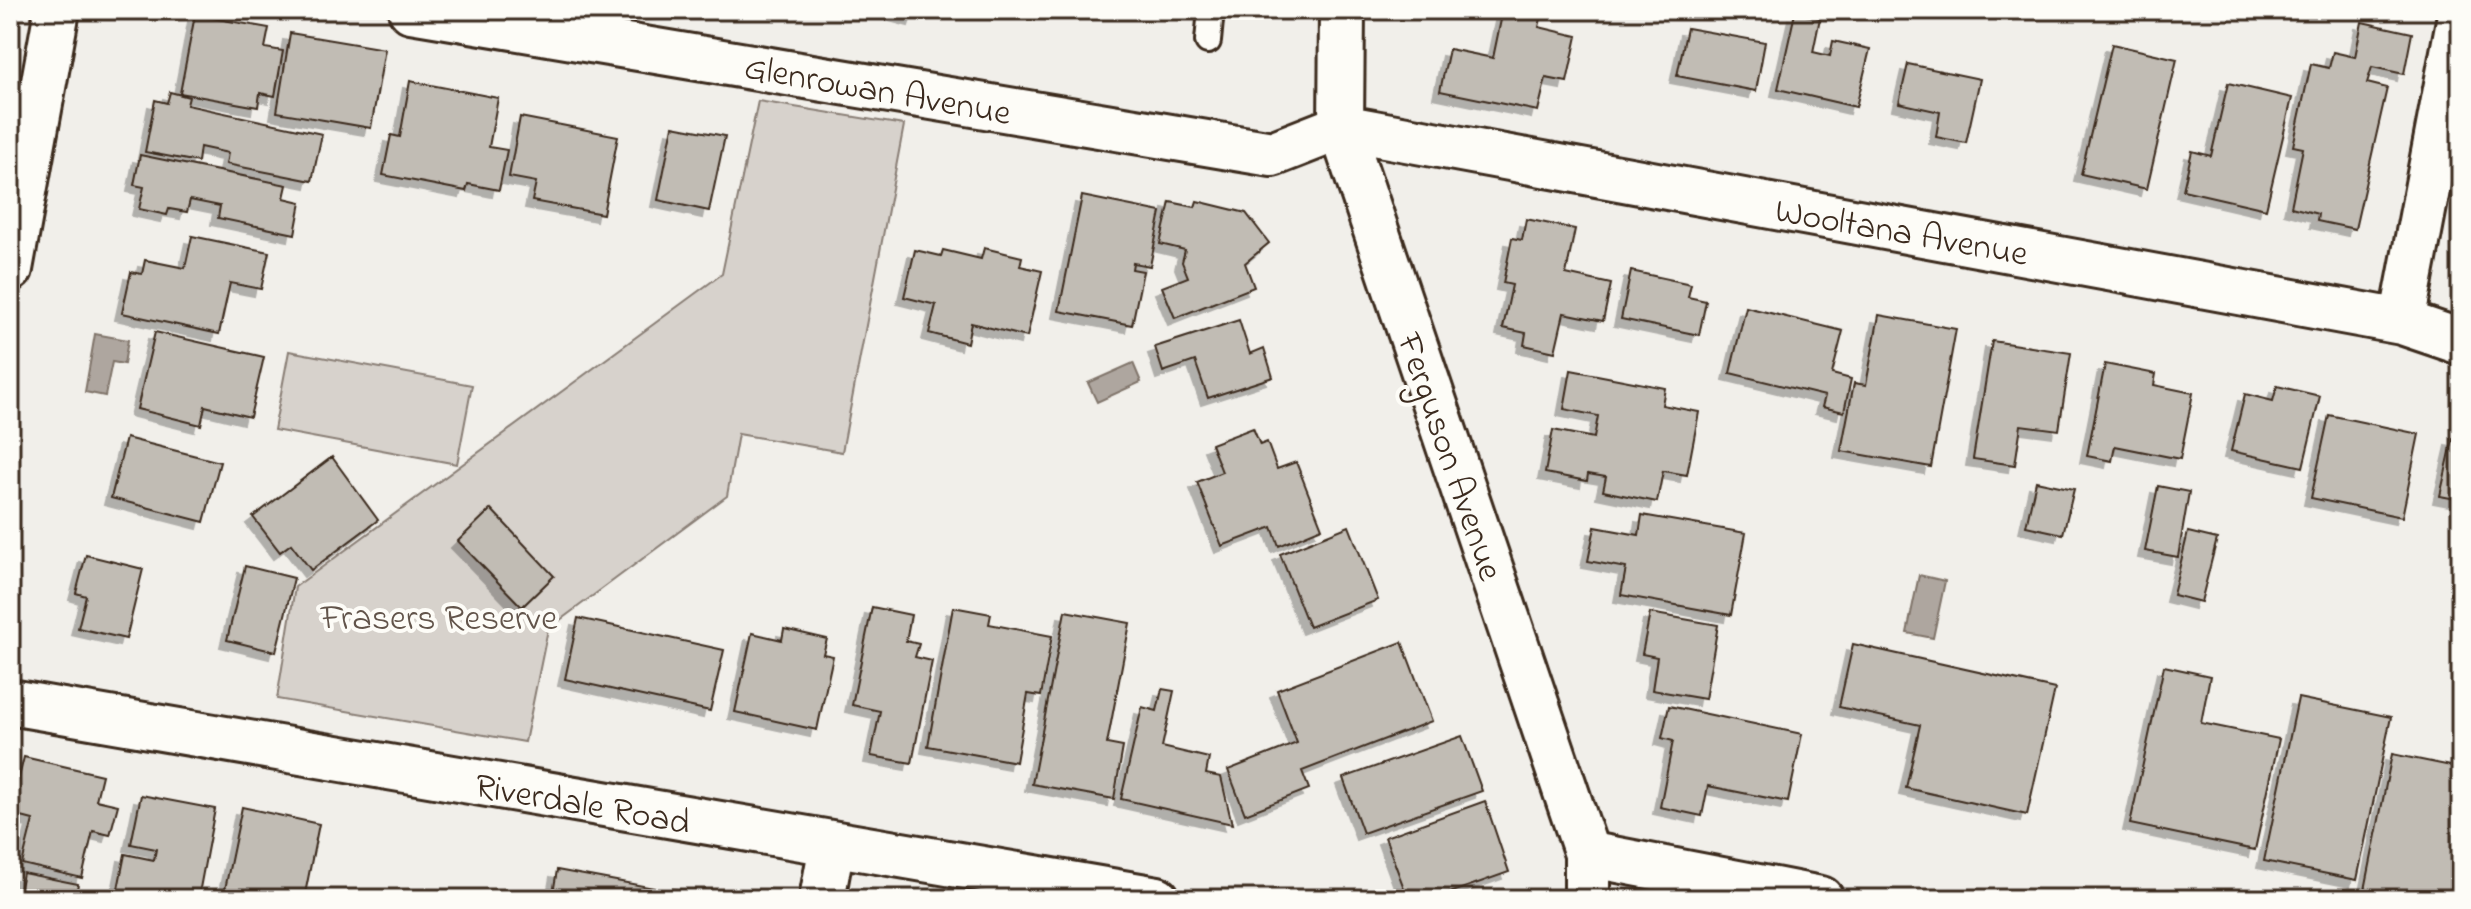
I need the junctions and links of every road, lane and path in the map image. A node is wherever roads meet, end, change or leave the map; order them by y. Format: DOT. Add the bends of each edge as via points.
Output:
graph roads {
  1 [pos="57,10"];
  2 [pos="411,10"];
  3 [pos="1211,10"];
  4 [pos="1342,10"];
  5 [pos="2461,10"];
  6 [pos="1208,41"];
  7 [pos="1341,127"];
  8 [pos="10,269"];
  9 [pos="2402,322"];
  10 [pos="2461,342"];
  11 [pos="10,702"];
  12 [pos="832,845"];
  13 [pos="1587,854"];
  14 [pos="822,899"];
  15 [pos="1157,899"];
  16 [pos="1587,899"];
  17 [pos="1821,899"];
  1 -- 8 [label="street"];
  2 -- 7 [label="street, Glenrowan Avenue" via="1272,154"];
  3 -- 6 [label="lane"];
  4 -- 7 [label="street, Ferguson Avenue"];
  5 -- 9 [label="street"];
  7 -- 9 [label="street, Wooltana Avenue"];
  7 -- 13 [label="street, Ferguson Avenue"];
  9 -- 10 [label="street, Wooltana Avenue"];
  11 -- 12 [label="street, Riverdale Road"];
  12 -- 14 [label="street"];
  12 -- 15 [label="street, Riverdale Road"];
  13 -- 16 [label="street, Ferguson Avenue"];
  13 -- 17 [label="street"];
}
